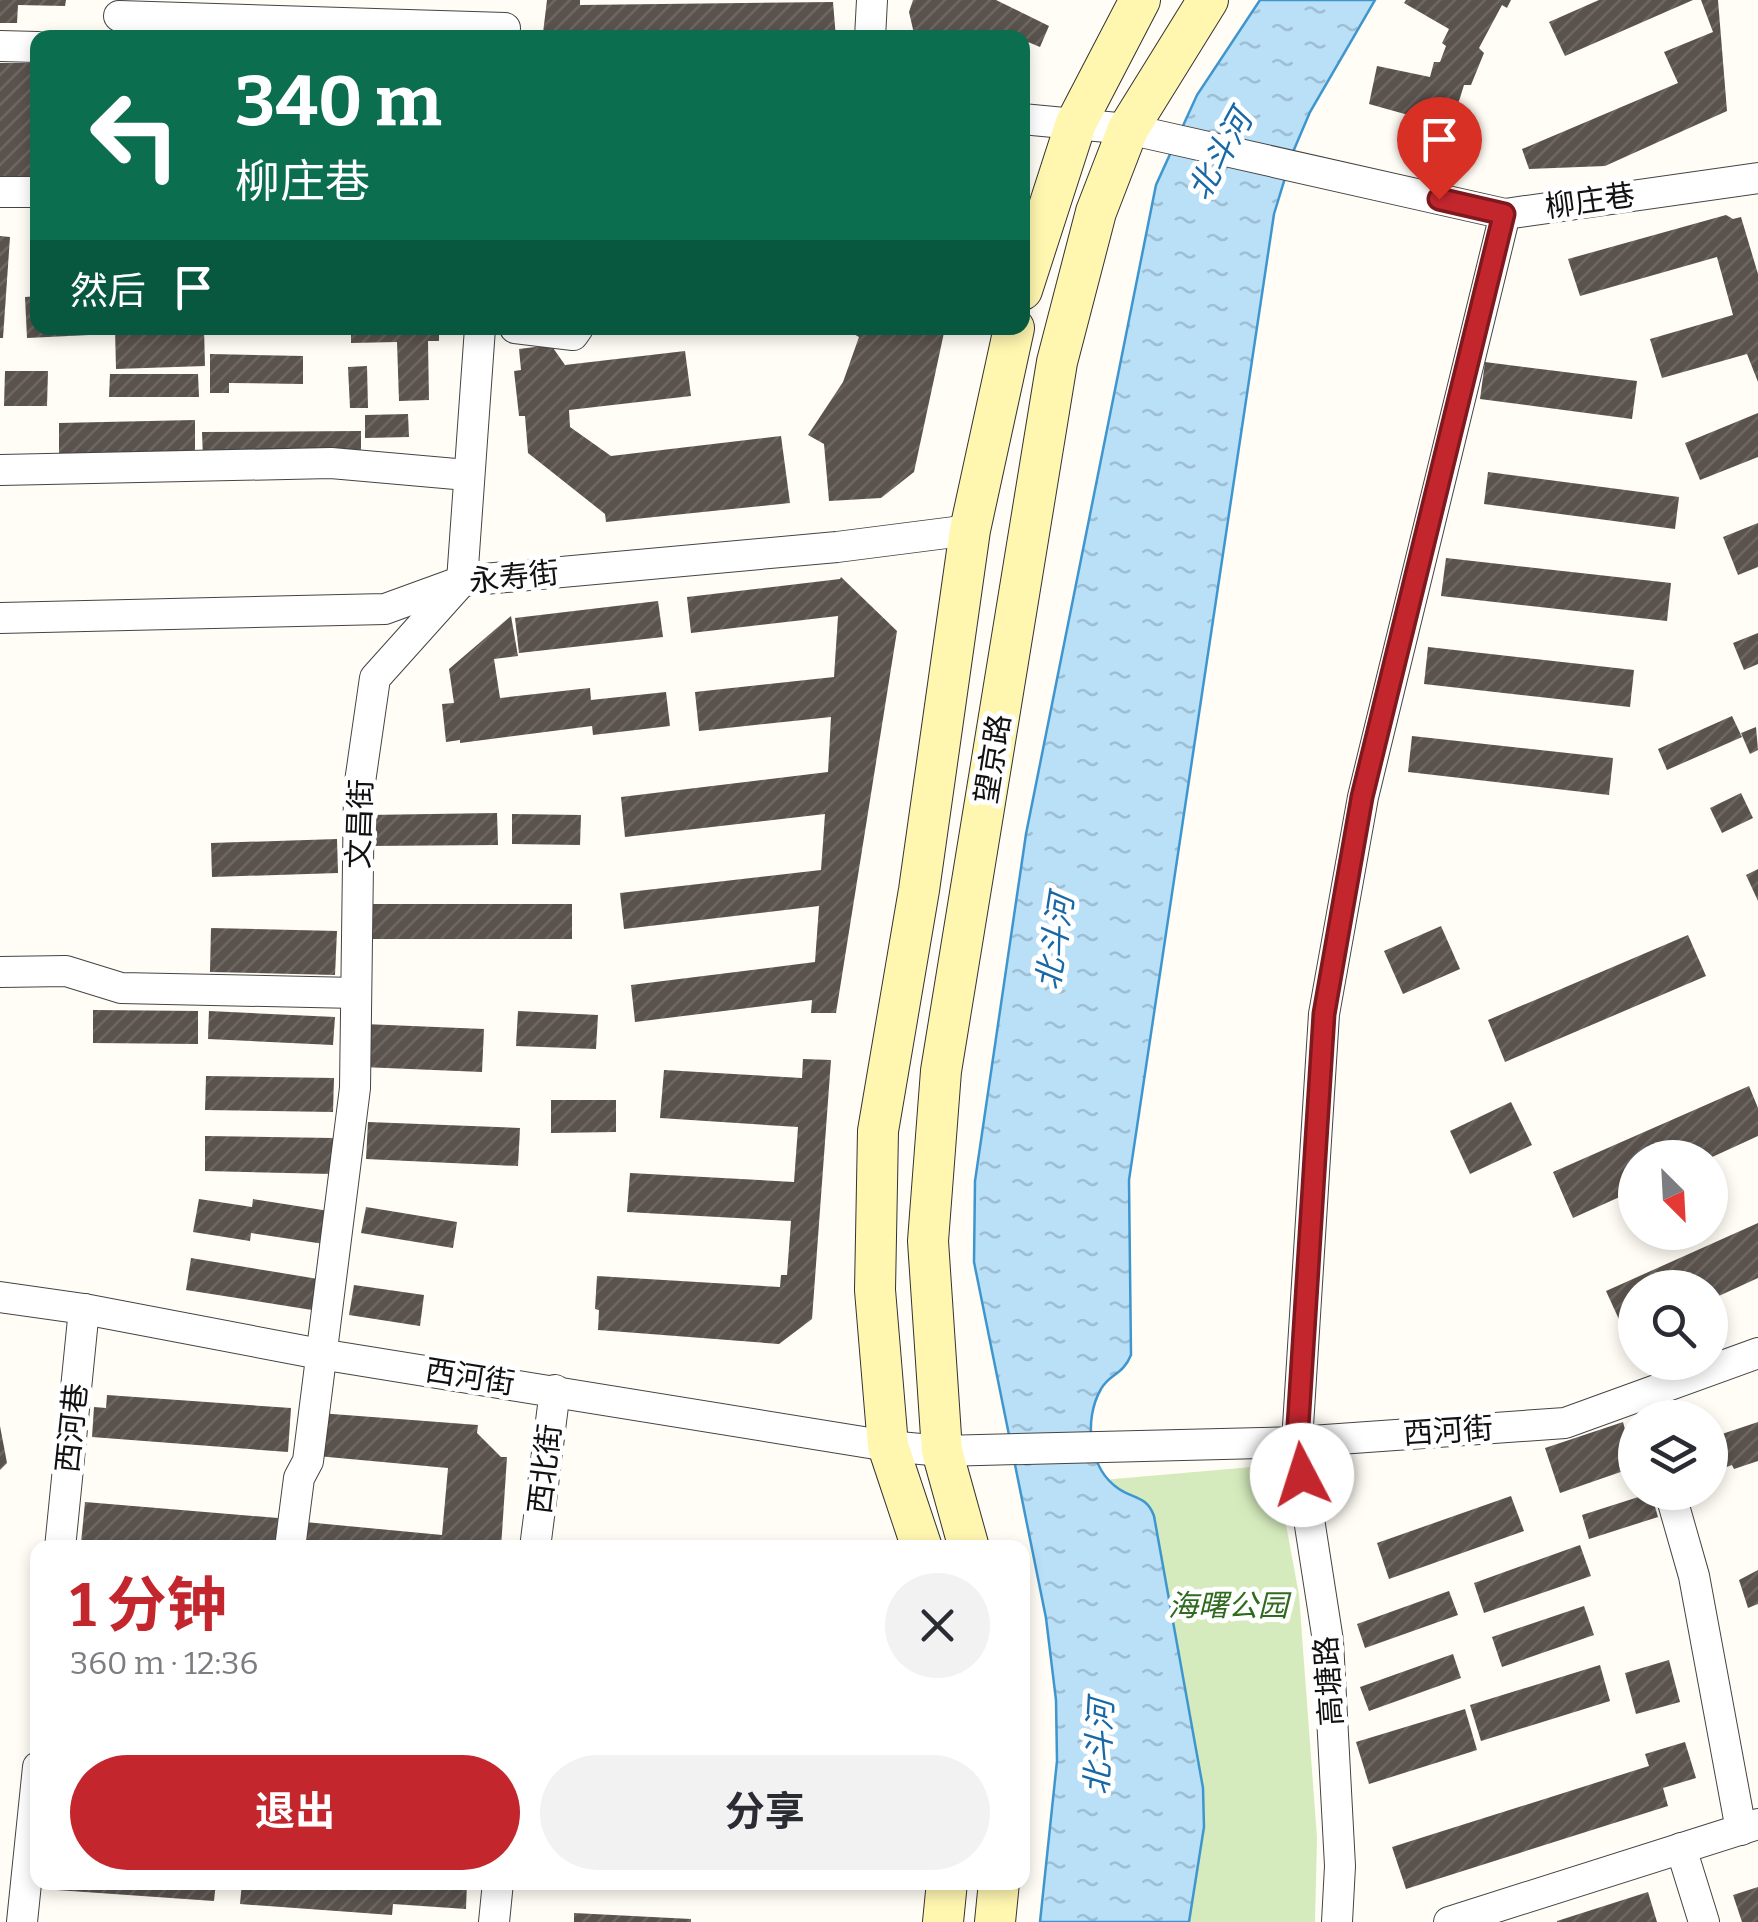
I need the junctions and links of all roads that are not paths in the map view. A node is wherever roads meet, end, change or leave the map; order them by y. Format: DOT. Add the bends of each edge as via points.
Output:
graph roads {
  1 [pos="872,0"];
  2 [pos="1140,0"];
  3 [pos="1208,0"];
  4 [pos="114,18"];
  5 [pos="505,22"];
  6 [pos="870,30"];
  7 [pos="0,46"];
  8 [pos="30,47"];
  9 [pos="1030,119"];
  10 [pos="1076,122"];
  11 [pos="1128,129"];
  12 [pos="1758,178"];
  13 [pos="0,192"];
  14 [pos="30,192"];
  15 [pos="1504,214"];
  16 [pos="1030,265"];
  17 [pos="479,335"];
  18 [pos="1012,335"];
  19 [pos="0,470"];
  20 [pos="467,475"];
  21 [pos="970,530"];
  22 [pos="462,580"];
  23 [pos="0,618"];
  24 [pos="0,972"];
  25 [pos="356,993"];
  26 [pos="0,1297"];
  27 [pos="84,1309"];
  28 [pos="1758,1352"];
  29 [pos="320,1354"];
  30 [pos="555,1390"];
  31 [pos="1655,1400"];
  32 [pos="1618,1412"];
  33 [pos="1297,1442"];
  34 [pos="888,1446"];
  35 [pos="942,1451"];
  36 [pos="1675,1510"];
  37 [pos="61,1540"];
  38 [pos="291,1540"];
  39 [pos="536,1540"];
  40 [pos="919,1540"];
  41 [pos="966,1540"];
  42 [pos="1749,1827"];
  43 [pos="30,1844"];
  44 [pos="1681,1848"];
  45 [pos="497,1890"];
  46 [pos="947,1890"];
  47 [pos="998,1890"];
  48 [pos="22,1922"];
  49 [pos="494,1922"];
  50 [pos="944,1922"];
  51 [pos="995,1922"];
  52 [pos="1338,1922"];
  53 [pos="1449,1922"];
  54 [pos="1704,1922"];
  1 -- 6 [label="street"];
  2 -- 10 [label="main road"];
  3 -- 11 [label="main road, 望京路"];
  4 -- 5 [label="street"];
  7 -- 8 [label="street"];
  9 -- 10 [label="street, 柳庄巷"];
  10 -- 11 [label="street, 柳庄巷"];
  10 -- 16 [label="main road"];
  11 -- 15 [label="street, 柳庄巷"];
  11 -- 35 [label="main road, 望京路" via="1096,212 1057,362 941,1071 928,1241"];
  12 -- 15 [label="street, 柳庄巷"];
  13 -- 14 [label="street"];
  15 -- 33 [label="street, 高塘路" via="1362,797 1324,1014"];
  17 -- 20 [label="street"];
  18 -- 21 [label="main road, 望京路"];
  19 -- 20 [label="street" via="331,463"];
  20 -- 22 [label="street"];
  21 -- 22 [label="street, 永寿街"];
  21 -- 34 [label="main road, 望京路" via="878,1132 875,1290"];
  22 -- 23 [label="street, 永寿街" via="385,609"];
  22 -- 25 [label="street, 文昌街" via="375,678 358,789"];
  24 -- 25 [label="street" via="66,971 121,988"];
  25 -- 29 [label="street, 文昌街" via="355,1088"];
  26 -- 27 [label="street, 西河街"];
  27 -- 29 [label="street, 西河街"];
  27 -- 37 [label="street, 西河巷"];
  28 -- 31 [label="street, 西河街"];
  29 -- 30 [label="street, 西河街"];
  29 -- 38 [label="street, 文昌街"];
  30 -- 34 [label="street, 西河街"];
  30 -- 39 [label="street, 西北街"];
  32 -- 33 [label="street, 西河街" via="1566,1423"];
  33 -- 35 [label="street, 西河街"];
  33 -- 52 [label="street, 高塘路" via="1328,1640"];
  34 -- 35 [label="street, 西河街"];
  34 -- 40 [label="main road, 望京路"];
  35 -- 41 [label="main road, 望京路"];
  36 -- 42 [label="street"];
  42 -- 44 [label="street"];
  43 -- 48 [label="street"];
  44 -- 53 [label="street"];
  44 -- 54 [label="street"];
  45 -- 49 [label="street"];
  46 -- 50 [label="main road"];
  47 -- 51 [label="main road"];
}
